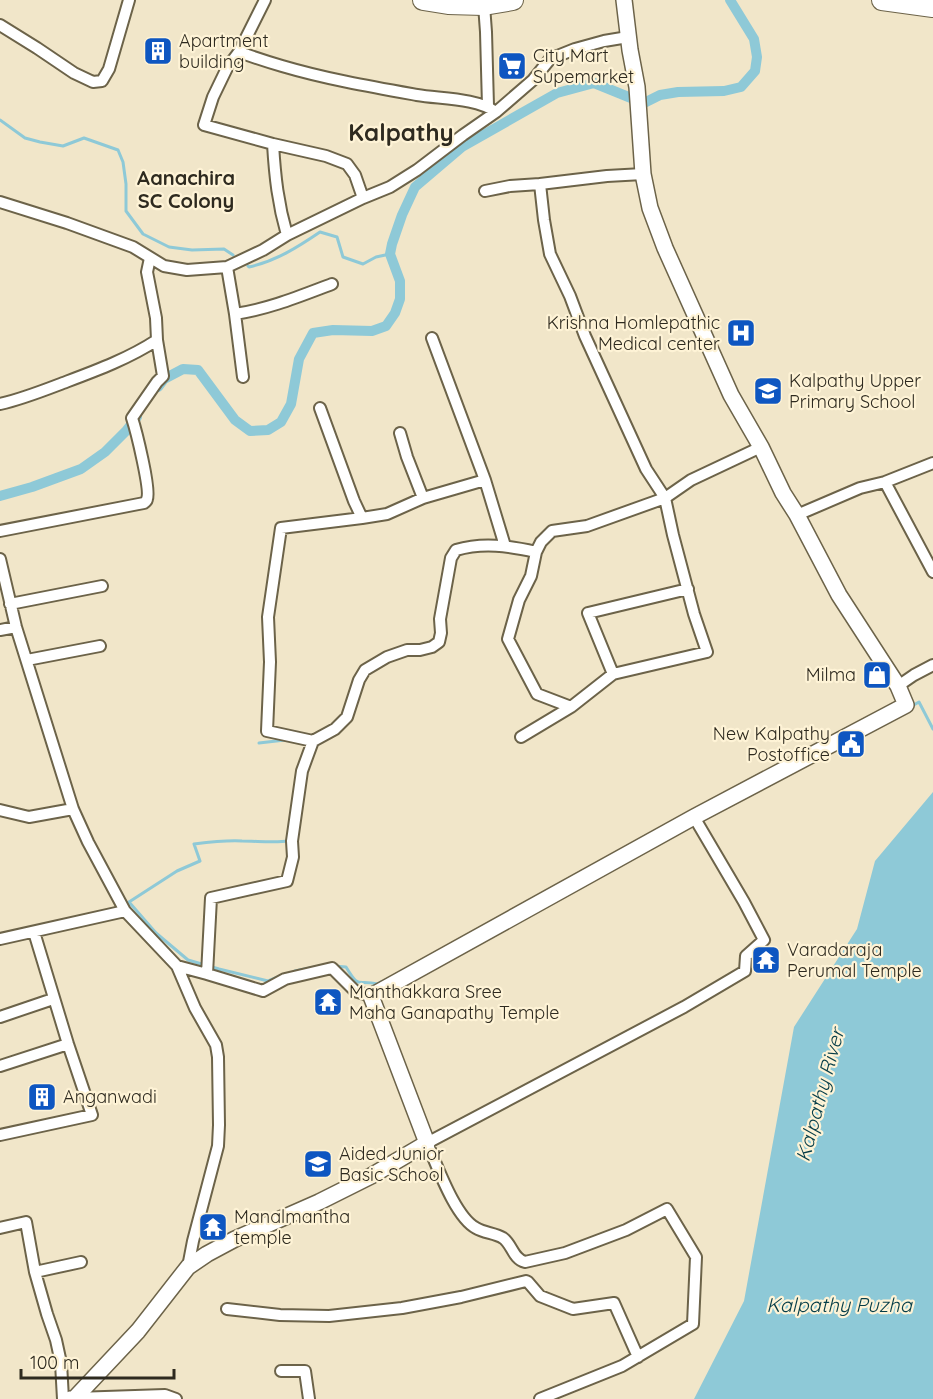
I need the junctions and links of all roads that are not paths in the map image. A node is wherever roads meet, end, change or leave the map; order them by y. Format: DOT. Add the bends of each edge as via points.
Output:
graph roads {
  1 [pos="129,0"];
  2 [pos="265,0"];
  3 [pos="423,0"];
  4 [pos="513,0"];
  5 [pos="624,0"];
  6 [pos="882,0"];
  7 [pos="484,5"];
  8 [pos="933,7"];
  9 [pos="0,25"];
  10 [pos="628,37"];
  11 [pos="239,52"];
  12 [pos="492,109"];
  13 [pos="273,144"];
  14 [pos="643,174"];
  15 [pos="540,184"];
  16 [pos="485,191"];
  17 [pos="363,198"];
  18 [pos="0,202"];
  19 [pos="287,235"];
  20 [pos="150,258"];
  21 [pos="227,267"];
  22 [pos="332,284"];
  23 [pos="235,314"];
  24 [pos="432,338"];
  25 [pos="157,340"];
  26 [pos="243,377"];
  27 [pos="0,405"];
  28 [pos="320,408"];
  29 [pos="400,433"];
  30 [pos="761,447"];
  31 [pos="933,463"];
  32 [pos="485,480"];
  33 [pos="885,482"];
  34 [pos="423,498"];
  35 [pos="665,498"];
  36 [pos="797,515"];
  37 [pos="362,518"];
  38 [pos="0,531"];
  39 [pos="505,546"];
  40 [pos="536,552"];
  41 [pos="0,559"];
  42 [pos="933,572"];
  43 [pos="102,586"];
  44 [pos="688,589"];
  45 [pos="10,604"];
  46 [pos="16,627"];
  47 [pos="0,630"];
  48 [pos="100,646"];
  49 [pos="27,660"];
  50 [pos="933,664"];
  51 [pos="613,674"];
  52 [pos="898,686"];
  53 [pos="571,707"];
  54 [pos="521,737"];
  55 [pos="313,741"];
  56 [pos="73,809"];
  57 [pos="0,810"];
  58 [pos="694,817"];
  59 [pos="125,911"];
  60 [pos="34,932"];
  61 [pos="0,939"];
  62 [pos="177,966"];
  63 [pos="207,974"];
  64 [pos="371,996"];
  65 [pos="54,999"];
  66 [pos="0,1017"];
  67 [pos="68,1044"];
  68 [pos="0,1066"];
  69 [pos="0,1135"];
  70 [pos="427,1143"];
  71 [pos="0,1228"];
  72 [pos="81,1262"];
  73 [pos="525,1262"];
  74 [pos="188,1267"];
  75 [pos="35,1272"];
  76 [pos="523,1282"];
  77 [pos="227,1309"];
  78 [pos="638,1357"];
  79 [pos="281,1371"];
  80 [pos="165,1397"];
  81 [pos="70,1399"];
  82 [pos="176,1399"];
  83 [pos="309,1399"];
  84 [pos="540,1399"];
  1 -- 9 [label="street" via="102,81 93,82 74,73"];
  2 -- 11 [label="street"];
  3 -- 7 [label="highway"];
  4 -- 7 [label="highway"];
  5 -- 10 [label="street"];
  6 -- 8 [label="highway"];
  7 -- 12 [label="street"];
  10 -- 12 [label="street" via="550,59 533,80"];
  10 -- 14 [label="street" via="637,87"];
  11 -- 12 [label="street" via="334,79"];
  11 -- 13 [label="street" via="213,97 204,125"];
  12 -- 17 [label="street" via="417,170"];
  13 -- 17 [label="street" via="347,164"];
  13 -- 19 [label="street" via="275,179"];
  14 -- 15 [label="street"];
  14 -- 30 [label="street" via="665,248 731,395"];
  15 -- 16 [label="street"];
  15 -- 35 [label="street" via="550,254 646,469"];
  17 -- 19 [label="street"];
  18 -- 20 [label="street" via="133,247"];
  19 -- 21 [label="street"];
  20 -- 21 [label="street" via="164,266 187,270"];
  20 -- 25 [label="street" via="147,272"];
  21 -- 23 [label="street"];
  22 -- 23 [label="street" via="254,312"];
  23 -- 26 [label="street"];
  24 -- 32 [label="street"];
  25 -- 27 [label="street" via="86,375"];
  25 -- 38 [label="street" via="163,376 134,423 147,500"];
  28 -- 37 [label="street"];
  29 -- 34 [label="street"];
  30 -- 35 [label="street" via="691,480"];
  30 -- 36 [label="street"];
  31 -- 33 [label="street"];
  32 -- 34 [label="street"];
  32 -- 39 [label="street"];
  33 -- 36 [label="street" via="860,488"];
  33 -- 42 [label="street"];
  34 -- 37 [label="street" via="387,514"];
  35 -- 40 [label="street" via="587,526 552,531"];
  35 -- 44 [label="street"];
  36 -- 52 [label="street" via="840,596"];
  37 -- 55 [label="street" via="280,528 268,616 267,730"];
  39 -- 40 [label="street"];
  39 -- 55 [label="street" via="456,549 451,558 439,642 387,657 365,670 347,717"];
  40 -- 53 [label="street" via="508,639 537,694"];
  41 -- 45 [label="street"];
  43 -- 45 [label="street"];
  44 -- 51 [label="street" via="707,652"];
  44 -- 51 [label="street" via="588,613"];
  45 -- 46 [label="street"];
  46 -- 47 [label="street"];
  46 -- 49 [label="street"];
  48 -- 49 [label="street"];
  49 -- 56 [label="street"];
  50 -- 52 [label="street"];
  51 -- 53 [label="street"];
  52 -- 58 [label="street" via="906,705"];
  53 -- 54 [label="street"];
  55 -- 63 [label="street" via="302,771 287,880 211,897"];
  56 -- 57 [label="street" via="29,817"];
  56 -- 59 [label="street"];
  58 -- 64 [label="street"];
  58 -- 70 [label="street" via="764,940 746,956 745,971"];
  59 -- 60 [label="street"];
  59 -- 62 [label="street"];
  60 -- 61 [label="street"];
  60 -- 65 [label="street"];
  62 -- 63 [label="street"];
  62 -- 74 [label="street" via="218,1057 218,1146"];
  63 -- 64 [label="street" via="263,991 285,979 332,968 355,991"];
  64 -- 70 [label="street"];
  65 -- 66 [label="street"];
  65 -- 67 [label="street"];
  67 -- 68 [label="street"];
  67 -- 69 [label="street" via="92,1115"];
  70 -- 73 [label="street" via="463,1217 474,1228 504,1239 519,1260"];
  70 -- 74 [label="street" via="371,1176 235,1239"];
  71 -- 75 [label="street" via="26,1222"];
  72 -- 75 [label="street"];
  73 -- 76 [label="street"];
  73 -- 78 [label="street" via="565,1253 626,1230 667,1209 696,1257 693,1324"];
  74 -- 81 [label="street" via="138,1331"];
  75 -- 81 [label="street"];
  76 -- 77 [label="street" via="402,1308 329,1316"];
  76 -- 78 [label="street" via="528,1282 540,1296 573,1309 614,1304"];
  78 -- 84 [label="street"];
  79 -- 83 [label="street" via="305,1371"];
  80 -- 81 [label="street"];
  80 -- 82 [label="street"];
}
